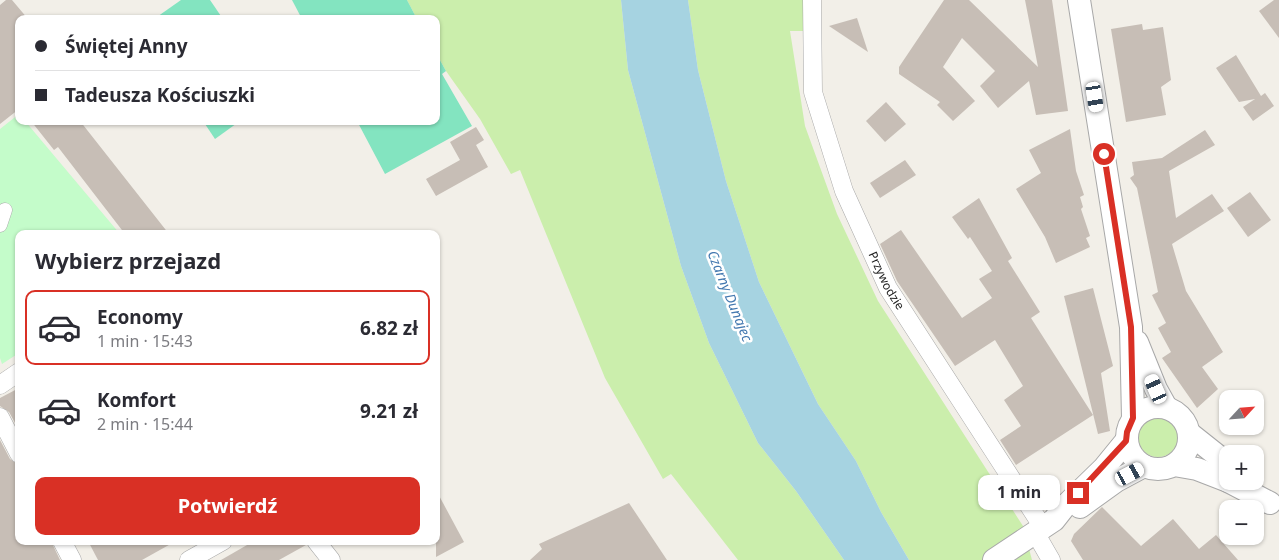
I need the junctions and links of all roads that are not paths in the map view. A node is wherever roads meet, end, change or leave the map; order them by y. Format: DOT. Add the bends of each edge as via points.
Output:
graph roads {
  1 [pos="812,0"];
  2 [pos="1079,0"];
  3 [pos="5,210"];
  4 [pos="0,225"];
  5 [pos="1131,327"];
  6 [pos="15,375"];
  7 [pos="0,385"];
  8 [pos="1166,407"];
  9 [pos="0,417"];
  10 [pos="1133,418"];
  11 [pos="1189,433"];
  12 [pos="1126,441"];
  13 [pos="15,446"];
  14 [pos="1219,457"];
  15 [pos="1174,465"];
  16 [pos="1144,466"];
  17 [pos="1219,477"];
  18 [pos="1244,490"];
  19 [pos="1256,490"];
  20 [pos="1274,507"];
  21 [pos="1042,530"];
  22 [pos="64,545"];
  23 [pos="216,545"];
  24 [pos="319,545"];
  25 [pos="72,560"];
  26 [pos="189,560"];
  27 [pos="331,560"];
  28 [pos="994,560"];
  29 [pos="1051,560"];
  1 -- 21 [label="street, Przywodzie" via="813,92 844,191 888,288"];
  2 -- 5 [label="street"];
  3 -- 4 [label="street"];
  5 -- 8 [label="street"];
  5 -- 10 [label="street"];
  6 -- 7 [label="street"];
  8 -- 10 [label="street" via="1148,408"];
  8 -- 11 [label="street" via="1180,415"];
  9 -- 13 [label="street"];
  10 -- 12 [label="street"];
  11 -- 14 [label="street"];
  11 -- 15 [label="street" via="1186,451"];
  12 -- 16 [label="street" via="1132,456"];
  12 -- 21 [label="street" via="1104,468"];
  15 -- 16 [label="street" via="1159,469"];
  15 -- 17 [label="street" via="1198,469"];
  16 -- 21 [label="street"];
  18 -- 20 [label="street"];
  19 -- 20 [label="street"];
  21 -- 28 [label="street"];
  21 -- 29 [label="street, Przywodzie"];
  22 -- 25 [label="street"];
  23 -- 26 [label="street"];
  24 -- 27 [label="street"];
}
